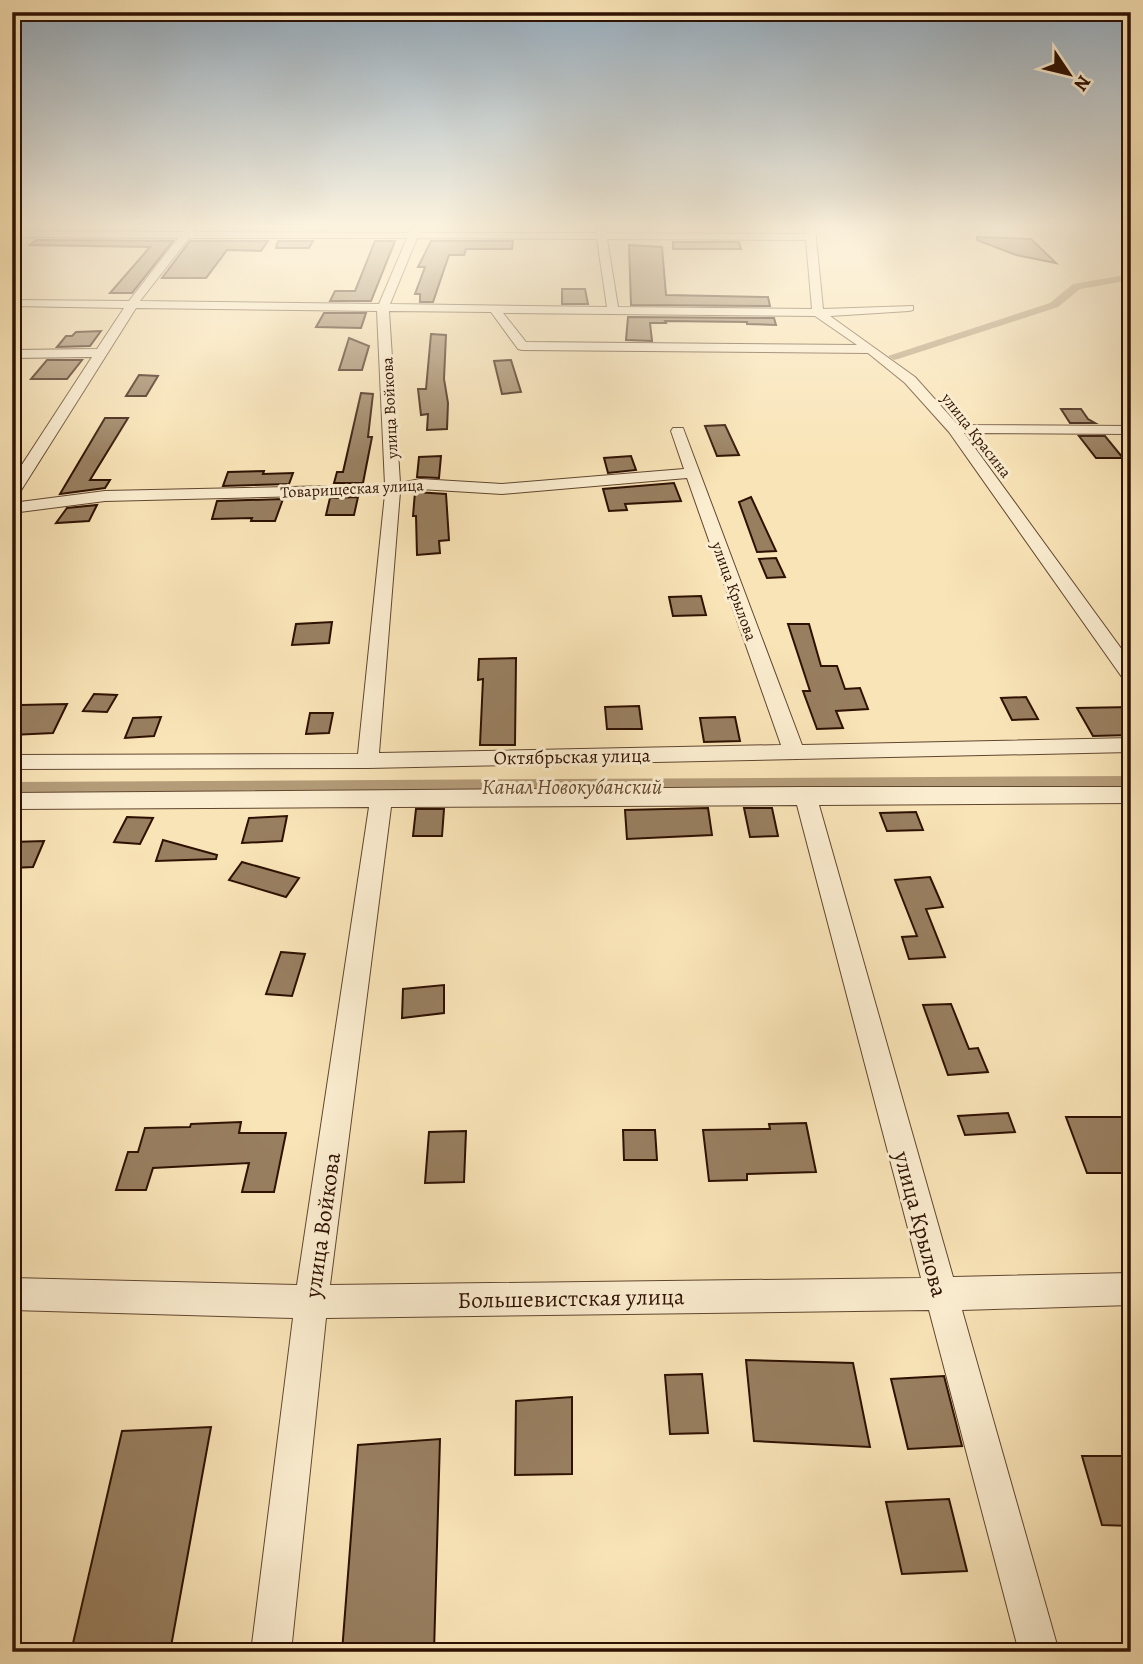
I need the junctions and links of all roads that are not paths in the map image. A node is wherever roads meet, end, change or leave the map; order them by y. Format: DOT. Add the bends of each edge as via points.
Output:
graph roads {
  1 [pos="131,306"];
  2 [pos="299,306"];
  3 [pos="611,306"];
  4 [pos="817,306"];
  5 [pos="383,307"];
  6 [pos="494,308"];
  7 [pos="909,308"];
  8 [pos="612,310"];
  9 [pos="818,313"];
  10 [pos="871,349"];
  11 [pos="100,353"];
  12 [pos="12,354"];
  13 [pos="954,429"];
  14 [pos="1131,430"];
  15 [pos="678,431"];
  16 [pos="692,473"];
  17 [pos="393,489"];
  18 [pos="12,492"];
  19 [pos="12,508"];
  20 [pos="1131,676"];
  21 [pos="1131,745"];
  22 [pos="794,751"];
  23 [pos="368,761"];
  24 [pos="12,762"];
  25 [pos="1131,795"];
  26 [pos="805,796"];
  27 [pos="381,799"];
  28 [pos="12,801"];
  29 [pos="1131,1289"];
  30 [pos="12,1294"];
  31 [pos="940,1294"];
  32 [pos="311,1301"];
  33 [pos="271,1652"];
  34 [pos="1039,1652"];
  1 -- 11 [label="street"];
  2 -- 5 [label="street"];
  3 -- 8 [label="street"];
  4 -- 9 [label="street"];
  5 -- 6 [label="street"];
  5 -- 17 [label="street, улица Войкова"];
  6 -- 8 [label="street"];
  6 -- 10 [label="street" via="522,346"];
  7 -- 9 [label="street"];
  8 -- 9 [label="street"];
  9 -- 10 [label="street, улица Красина"];
  10 -- 13 [label="street, улица Красина" via="910,380"];
  11 -- 12 [label="street"];
  11 -- 18 [label="street"];
  13 -- 14 [label="street"];
  13 -- 20 [label="street, улица Красина"];
  15 -- 16 [label="street, улица Крылова"];
  16 -- 17 [label="street, Товарищеская улица" via="502,489 420,484"];
  16 -- 22 [label="street, улица Крылова"];
  17 -- 19 [label="street, Товарищеская улица" via="105,496"];
  17 -- 23 [label="street, улица Войкова"];
  21 -- 22 [label="street, Октябрьская улица"];
  22 -- 23 [label="street, Октябрьская улица"];
  23 -- 24 [label="street, Октябрьская улица"];
  25 -- 26 [label="street"];
  26 -- 27 [label="street"];
  26 -- 31 [label="street, улица Крылова"];
  27 -- 28 [label="street"];
  27 -- 32 [label="street, улица Войкова"];
  29 -- 31 [label="street, Большевистская улица"];
  30 -- 32 [label="street, Большевистская улица"];
  31 -- 32 [label="street, Большевистская улица"];
  31 -- 34 [label="street, улица Крылова"];
  32 -- 33 [label="street, улица Войкова"];
}
